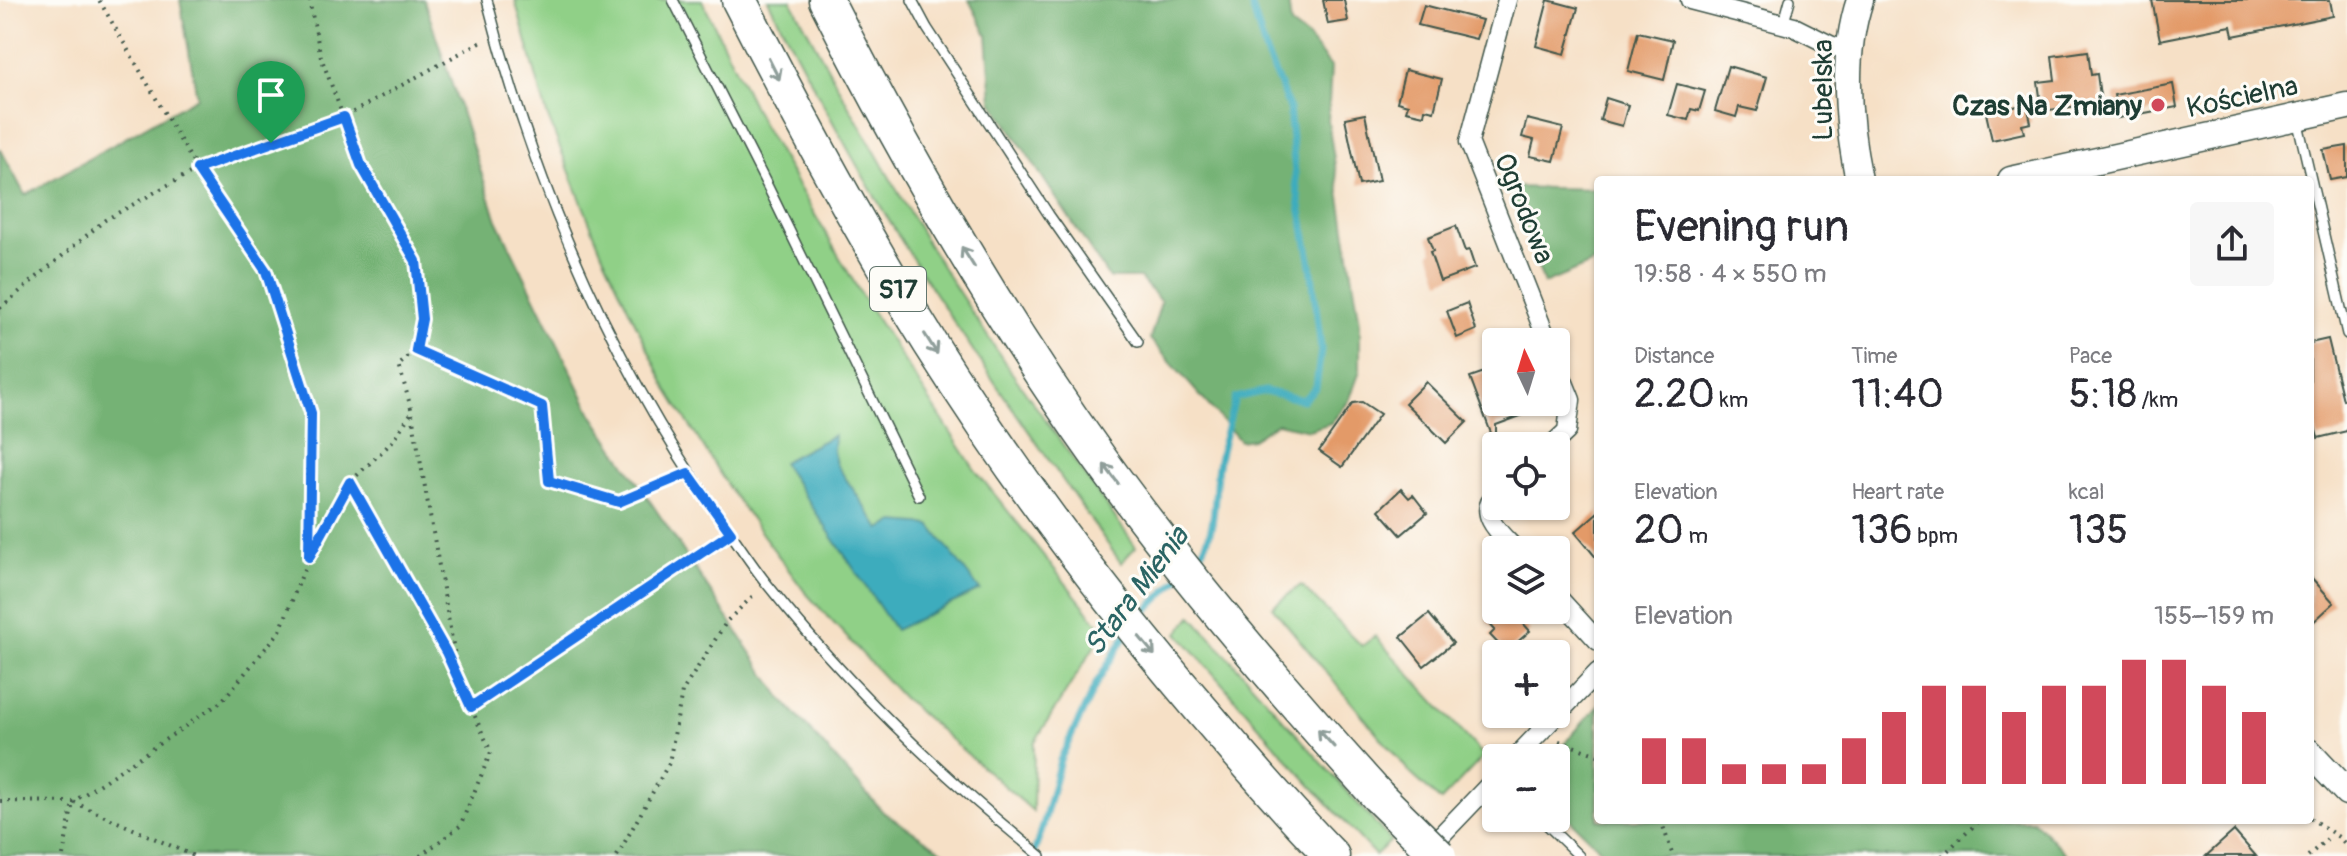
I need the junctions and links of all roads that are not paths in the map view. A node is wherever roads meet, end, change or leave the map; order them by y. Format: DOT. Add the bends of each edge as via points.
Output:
graph roads {
  1 [pos="487,0"];
  2 [pos="673,0"];
  3 [pos="739,0"];
  4 [pos="826,0"];
  5 [pos="912,0"];
  6 [pos="1507,0"];
  7 [pos="1690,0"];
  8 [pos="1790,0"];
  9 [pos="1860,0"];
  10 [pos="1783,26"];
  11 [pos="1849,51"];
  12 [pos="2347,106"];
  13 [pos="2297,116"];
  14 [pos="1858,176"];
  15 [pos="2029,176"];
  16 [pos="2311,176"];
  17 [pos="2314,190"];
  18 [pos="1542,328"];
  19 [pos="2347,334"];
  20 [pos="1138,342"];
  21 [pos="919,496"];
  22 [pos="1491,520"];
  23 [pos="1503,536"];
  24 [pos="1570,610"];
  25 [pos="1594,637"];
  26 [pos="1594,676"];
  27 [pos="1528,744"];
  28 [pos="2314,757"];
  29 [pos="2347,792"];
  30 [pos="1482,793"];
  31 [pos="1554,832"];
  32 [pos="1330,854"];
  33 [pos="1041,856"];
  34 [pos="1422,856"];
  35 [pos="1439,856"];
  36 [pos="1579,856"];
  1 -- 33 [label="lane" via="522,125 564,235 614,343 688,473 766,584 859,690 944,773"];
  2 -- 21 [label="lane"];
  3 -- 32 [label="highway, S17, one-way" via="931,344 1046,514 1141,638"];
  35 -- 4 [label="highway, S17, one-way, bridge" via="1378,796 1246,647 1099,458 929,194"];
  5 -- 20 [label="lane" via="1049,215"];
  6 -- 18 [label="street, Ogrodowa" via="1469,142"];
  7 -- 10 [label="street"];
  8 -- 10 [label="lane"];
  9 -- 11 [label="street, Lubelska"];
  10 -- 11 [label="street"];
  11 -- 14 [label="street, Lubelska"];
  12 -- 13 [label="street, Kościelna"];
  13 -- 15 [label="street, Kościelna"];
  13 -- 16 [label="lane"];
  17 -- 19 [label="lane"];
  22 -- 23 [label="street"];
  24 -- 25 [label="street"];
  26 -- 27 [label="street"];
  28 -- 29 [label="street"];
  30 -- 34 [label="street"];
  31 -- 36 [label="lane"];
}
